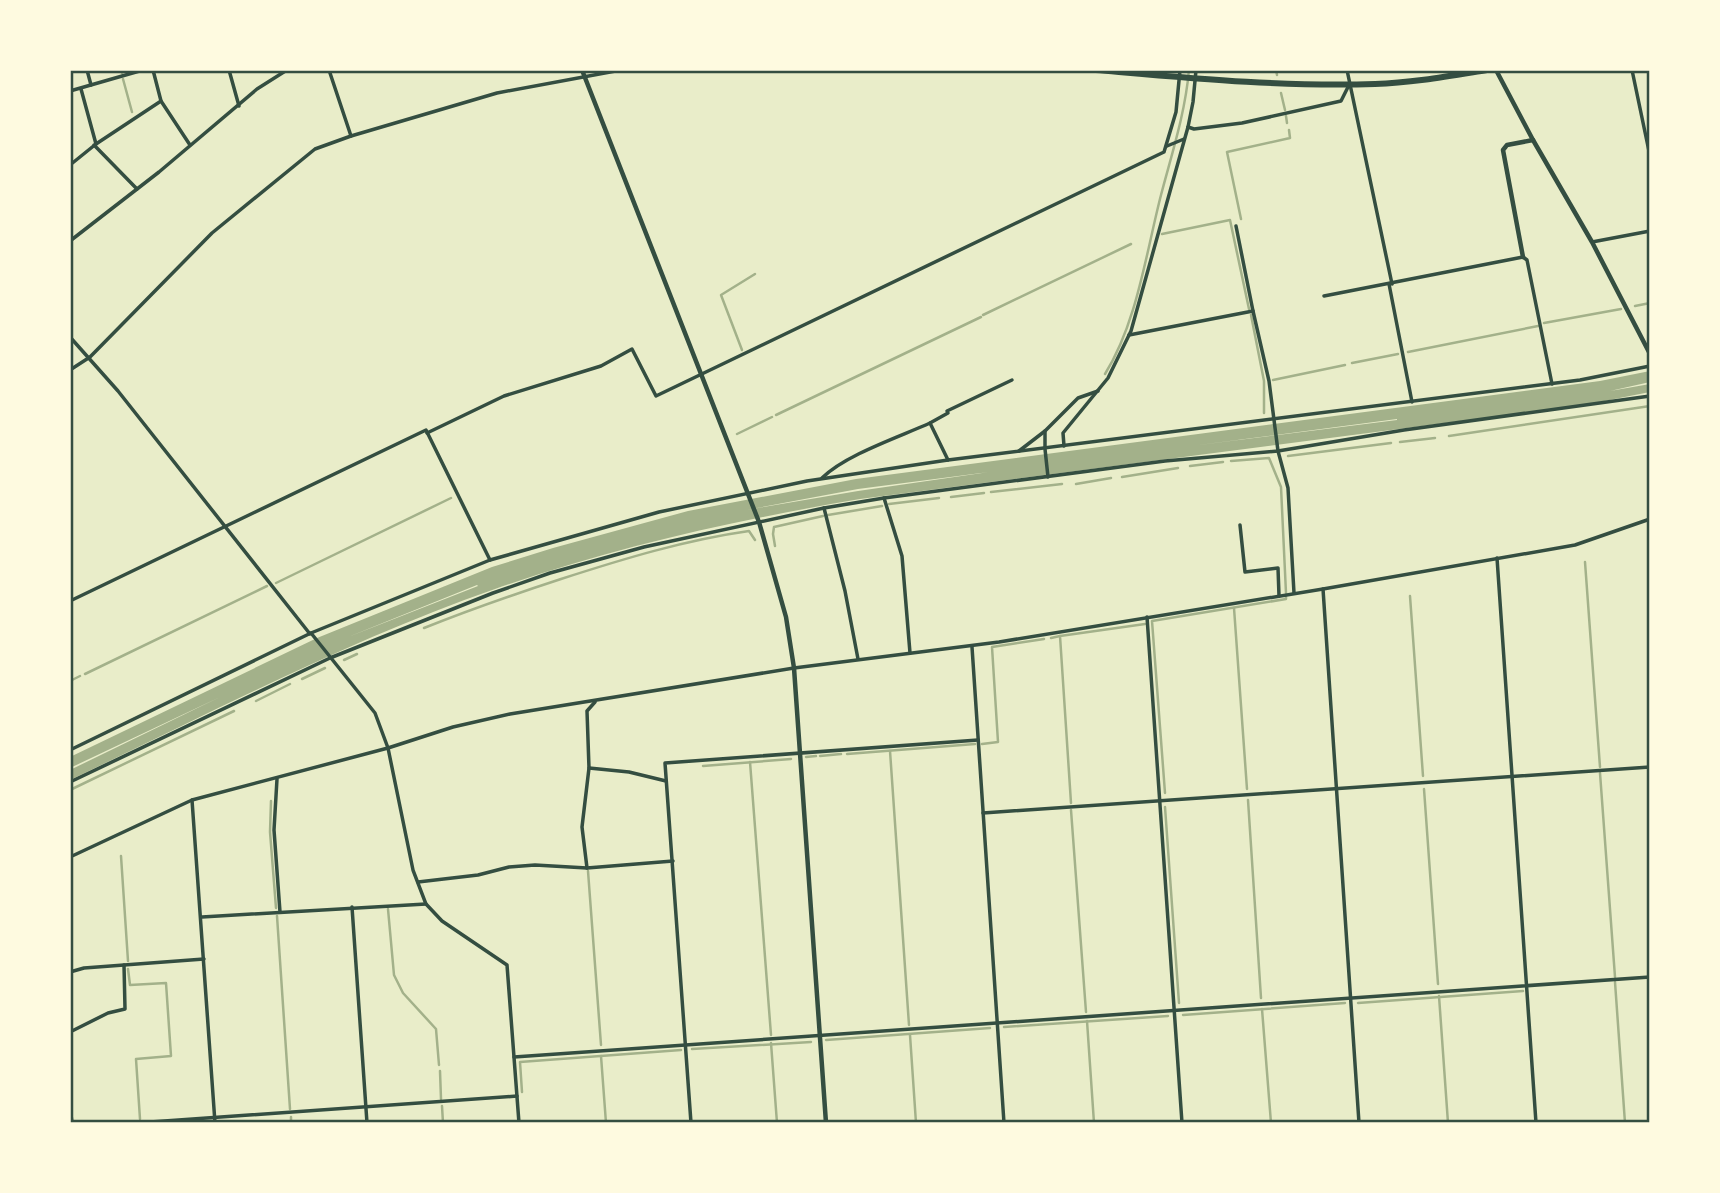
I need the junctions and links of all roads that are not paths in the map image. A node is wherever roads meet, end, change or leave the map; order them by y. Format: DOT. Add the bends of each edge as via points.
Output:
graph roads {
  1 [pos="87,70"];
  2 [pos="143,70"];
  3 [pos="153,70"];
  4 [pos="229,70"];
  5 [pos="287,70"];
  6 [pos="328,70"];
  7 [pos="621,70"];
  8 [pos="1096,70"];
  9 [pos="1196,70"];
  10 [pos="1347,70"];
  11 [pos="1487,70"];
  12 [pos="1496,70"];
  13 [pos="1632,70"];
  14 [pos="583,73"];
  15 [pos="1180,74"];
  16 [pos="1195,78"];
  17 [pos="1350,84"];
  18 [pos="91,85"];
  19 [pos="81,88"];
  20 [pos="70,91"];
  21 [pos="161,100"];
  22 [pos="239,106"];
  23 [pos="1188,127"];
  24 [pos="351,136"];
  25 [pos="1181,140"];
  26 [pos="1533,140"];
  27 [pos="95,145"];
  28 [pos="190,145"];
  29 [pos="1169,145"];
  30 [pos="1650,156"];
  31 [pos="70,165"];
  32 [pos="137,189"];
  33 [pos="1236,226"];
  34 [pos="1650,231"];
  35 [pos="70,241"];
  36 [pos="1592,243"];
  37 [pos="1524,257"];
  38 [pos="1391,284"];
  39 [pos="1324,296"];
  40 [pos="1253,311"];
  41 [pos="1129,335"];
  42 [pos="70,337"];
  43 [pos="1650,354"];
  44 [pos="90,357"];
  45 [pos="1650,366"];
  46 [pos="70,370"];
  47 [pos="701,374"];
  48 [pos="1012,380"];
  49 [pos="1552,384"];
  50 [pos="1100,390"];
  51 [pos="1650,396"];
  52 [pos="1412,402"];
  53 [pos="1274,419"];
  54 [pos="930,423"];
  55 [pos="1045,431"];
  56 [pos="427,433"];
  57 [pos="1063,446"];
  58 [pos="1045,451"];
  59 [pos="1278,451"];
  60 [pos="1017,453"];
  61 [pos="947,460"];
  62 [pos="1048,476"];
  63 [pos="820,479"];
  64 [pos="749,495"];
  65 [pos="884,498"];
  66 [pos="824,508"];
  67 [pos="1650,519"];
  68 [pos="759,520"];
  69 [pos="1240,525"];
  70 [pos="226,527"];
  71 [pos="1497,558"];
  72 [pos="490,560"];
  73 [pos="1323,589"];
  74 [pos="1294,593"];
  75 [pos="1279,596"];
  76 [pos="70,601"];
  77 [pos="1147,617"];
  78 [pos="312,635"];
  79 [pos="972,646"];
  80 [pos="909,653"];
  81 [pos="330,657"];
  82 [pos="858,659"];
  83 [pos="793,668"];
  84 [pos="595,701"];
  85 [pos="574,705"];
  86 [pos="587,711"];
  87 [pos="978,740"];
  88 [pos="388,748"];
  89 [pos="70,750"];
  90 [pos="799,753"];
  91 [pos="1650,767"];
  92 [pos="589,768"];
  93 [pos="1513,777"];
  94 [pos="277,779"];
  95 [pos="667,781"];
  96 [pos="70,782"];
  97 [pos="1336,789"];
  98 [pos="192,800"];
  99 [pos="1160,801"];
  100 [pos="983,813"];
  101 [pos="70,857"];
  102 [pos="673,861"];
  103 [pos="587,867"];
  104 [pos="418,882"];
  105 [pos="426,904"];
  106 [pos="352,907"];
  107 [pos="280,912"];
  108 [pos="202,917"];
  109 [pos="204,959"];
  110 [pos="124,965"];
  111 [pos="70,972"];
  112 [pos="1650,977"];
  113 [pos="1527,986"];
  114 [pos="1350,998"];
  115 [pos="1174,1010"];
  116 [pos="997,1023"];
  117 [pos="70,1032"];
  118 [pos="820,1036"];
  119 [pos="686,1045"];
  120 [pos="514,1057"];
  121 [pos="517,1096"];
  122 [pos="70,1106"];
  123 [pos="366,1107"];
  124 [pos="215,1117"];
  125 [pos="72,1123"];
  126 [pos="136,1123"];
  127 [pos="215,1123"];
  128 [pos="367,1123"];
  129 [pos="519,1123"];
  130 [pos="691,1123"];
  131 [pos="826,1123"];
  132 [pos="1004,1123"];
  133 [pos="1182,1123"];
  134 [pos="1359,1123"];
  135 [pos="1536,1123"];
  1 -- 18 [label="street"];
  2 -- 18 [label="street"];
  3 -- 21 [label="street"];
  4 -- 22 [label="street"];
  5 -- 22 [label="street"];
  6 -- 24 [label="street"];
  7 -- 14 [label="street"];
  8 -- 15 [label="highway"];
  9 -- 16 [label="street"];
  10 -- 17 [label="street"];
  11 -- 17 [label="highway"];
  12 -- 26 [label="street"];
  13 -- 30 [label="street"];
  14 -- 24 [label="street"];
  14 -- 47 [label="street"];
  15 -- 16 [label="highway"];
  15 -- 29 [label="street"];
  16 -- 17 [label="highway"];
  16 -- 23 [label="street"];
  17 -- 23 [label="street" via="1341,101 1242,122"];
  17 -- 38 [label="street"];
  18 -- 19 [label="street"];
  19 -- 20 [label="street"];
  19 -- 27 [label="street"];
  21 -- 27 [label="street"];
  21 -- 28 [label="street"];
  22 -- 28 [label="street"];
  23 -- 25 [label="street"];
  24 -- 44 [label="street" via="315,149 212,233"];
  25 -- 29 [label="street"];
  25 -- 41 [label="street"];
  26 -- 36 [label="street"];
  26 -- 37 [label="street" via="1503,150"];
  27 -- 31 [label="street"];
  27 -- 32 [label="street"];
  28 -- 32 [label="street"];
  29 -- 47 [label="street" via="1164,152"];
  32 -- 35 [label="street"];
  33 -- 40 [label="street"];
  34 -- 36 [label="street"];
  36 -- 43 [label="street"];
  37 -- 38 [label="street"];
  37 -- 49 [label="street"];
  38 -- 39 [label="street"];
  38 -- 52 [label="street"];
  40 -- 41 [label="street"];
  40 -- 53 [label="street"];
  41 -- 50 [label="street"];
  42 -- 44 [label="street"];
  44 -- 46 [label="street"];
  44 -- 70 [label="street"];
  45 -- 49 [label="street"];
  47 -- 56 [label="street" via="656,396 632,349 601,366 504,396"];
  47 -- 64 [label="street"];
  48 -- 54 [label="street"];
  49 -- 52 [label="street"];
  50 -- 55 [label="street" via="1078,398"];
  50 -- 57 [label="street" via="1063,433"];
  51 -- 59 [label="street"];
  52 -- 53 [label="street"];
  53 -- 57 [label="street"];
  53 -- 59 [label="street"];
  54 -- 61 [label="street"];
  54 -- 63 [label="street" via="829,470"];
  55 -- 58 [label="street"];
  55 -- 60 [label="street"];
  56 -- 70 [label="street"];
  56 -- 72 [label="street"];
  57 -- 58 [label="street"];
  58 -- 60 [label="street"];
  58 -- 62 [label="street"];
  59 -- 62 [label="street"];
  59 -- 74 [label="street" via="1288,488"];
  60 -- 61 [label="street"];
  61 -- 63 [label="street"];
  62 -- 65 [label="street"];
  63 -- 64 [label="street"];
  64 -- 68 [label="street"];
  64 -- 72 [label="street" via="659,512"];
  65 -- 66 [label="street"];
  65 -- 80 [label="street" via="902,556"];
  66 -- 68 [label="street"];
  66 -- 82 [label="street"];
  67 -- 71 [label="street" via="1574,545"];
  68 -- 81 [label="street" via="551,573"];
  68 -- 83 [label="street" via="786,617"];
  69 -- 75 [label="street" via="1245,572 1278,568"];
  70 -- 76 [label="street"];
  70 -- 78 [label="street"];
  71 -- 73 [label="street"];
  71 -- 93 [label="street"];
  72 -- 78 [label="street"];
  73 -- 74 [label="street"];
  73 -- 97 [label="street"];
  74 -- 75 [label="street"];
  75 -- 77 [label="street"];
  77 -- 79 [label="street"];
  77 -- 99 [label="street"];
  78 -- 81 [label="street"];
  78 -- 89 [label="street"];
  79 -- 80 [label="street"];
  79 -- 87 [label="street"];
  80 -- 82 [label="street"];
  81 -- 88 [label="street" via="375,713"];
  81 -- 96 [label="street"];
  82 -- 83 [label="street"];
  83 -- 84 [label="street"];
  83 -- 90 [label="street"];
  84 -- 85 [label="street"];
  84 -- 86 [label="street"];
  85 -- 86 [label="street"];
  85 -- 88 [label="street" via="453,727"];
  86 -- 92 [label="street"];
  87 -- 90 [label="street"];
  87 -- 100 [label="street"];
  88 -- 94 [label="street"];
  88 -- 104 [label="street"];
  90 -- 95 [label="street" via="665,763"];
  90 -- 118 [label="street"];
  91 -- 93 [label="street"];
  92 -- 95 [label="street"];
  92 -- 103 [label="street" via="582,827"];
  93 -- 97 [label="street"];
  93 -- 113 [label="street"];
  94 -- 98 [label="street"];
  94 -- 107 [label="street" via="274,830"];
  95 -- 102 [label="street"];
  97 -- 99 [label="street"];
  97 -- 114 [label="street"];
  98 -- 101 [label="street"];
  98 -- 108 [label="street"];
  99 -- 100 [label="street"];
  99 -- 115 [label="street"];
  100 -- 116 [label="street"];
  102 -- 103 [label="street"];
  102 -- 119 [label="street"];
  103 -- 104 [label="street" via="509,867"];
  104 -- 105 [label="street"];
  105 -- 106 [label="street"];
  105 -- 120 [label="street" via="442,921 507,965"];
  106 -- 107 [label="street"];
  106 -- 123 [label="street"];
  107 -- 108 [label="street"];
  108 -- 109 [label="street"];
  109 -- 110 [label="street"];
  109 -- 124 [label="street"];
  110 -- 111 [label="street"];
  110 -- 117 [label="street" via="125,1009"];
  112 -- 113 [label="street"];
  113 -- 114 [label="street"];
  113 -- 135 [label="street"];
  114 -- 115 [label="street"];
  114 -- 134 [label="street"];
  115 -- 116 [label="street"];
  115 -- 133 [label="street"];
  116 -- 118 [label="street"];
  116 -- 132 [label="street"];
  118 -- 119 [label="street"];
  118 -- 131 [label="street"];
  119 -- 120 [label="street"];
  119 -- 130 [label="street"];
  120 -- 121 [label="street"];
  121 -- 123 [label="street"];
  121 -- 129 [label="street"];
  122 -- 125 [label="street"];
  123 -- 124 [label="street"];
  123 -- 128 [label="street"];
  124 -- 126 [label="street"];
  124 -- 127 [label="street"];
}
